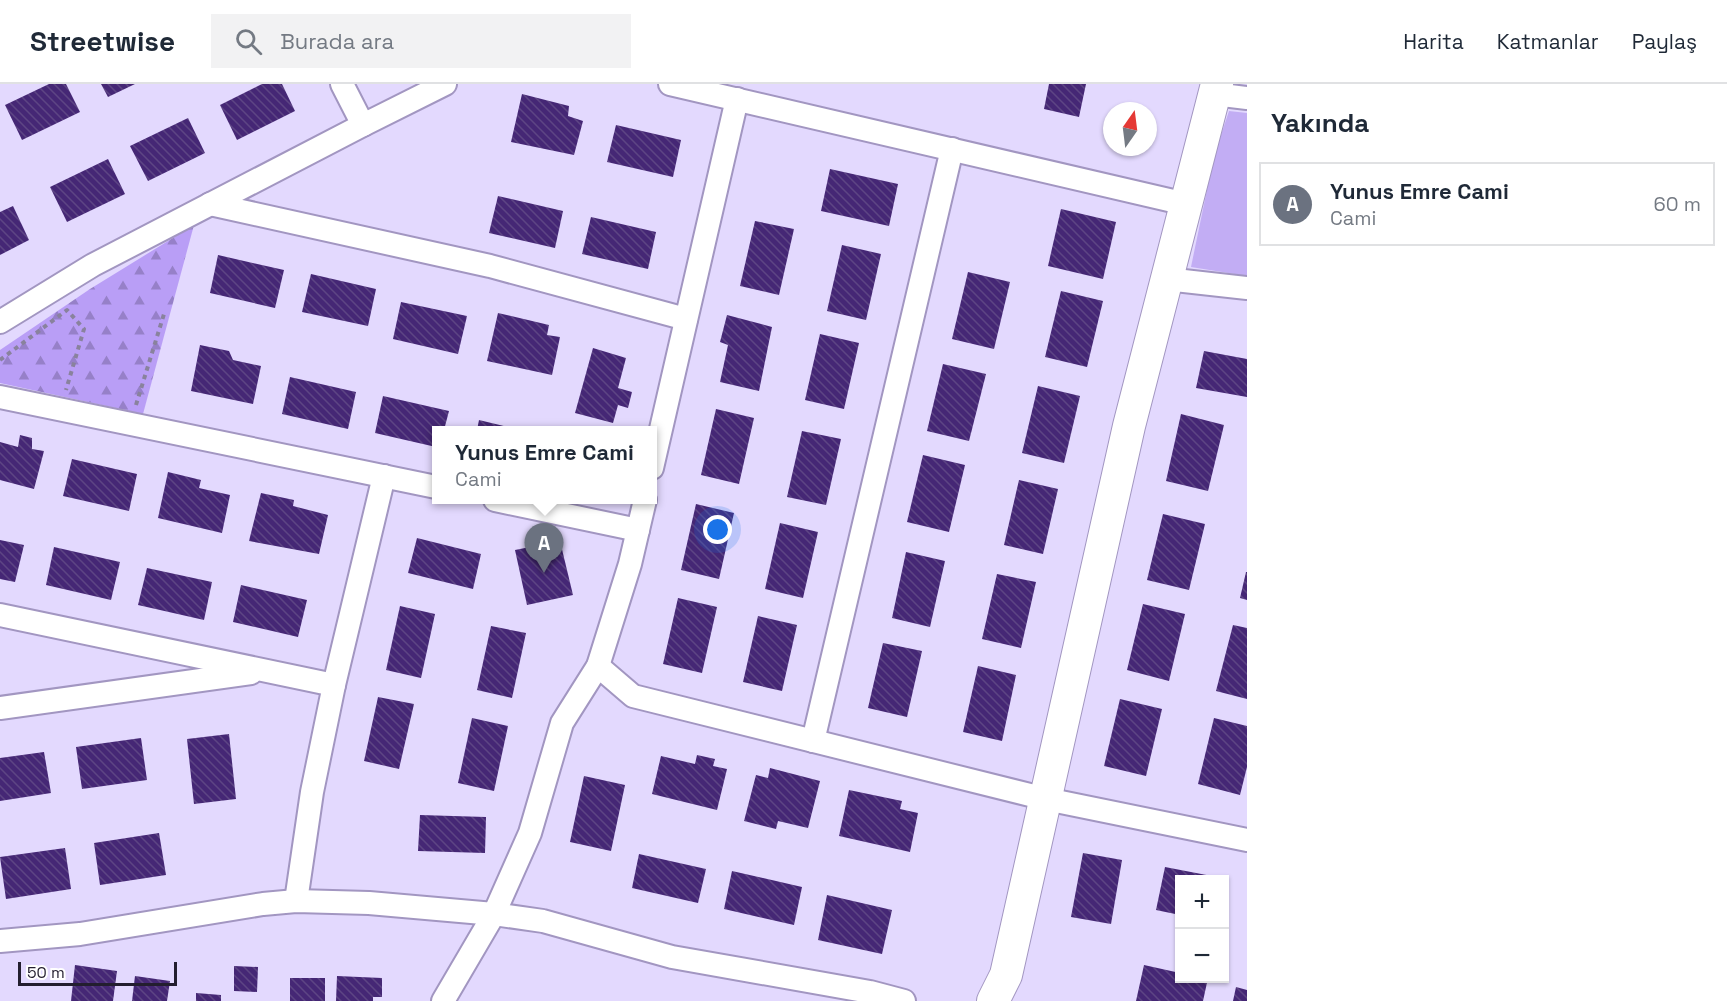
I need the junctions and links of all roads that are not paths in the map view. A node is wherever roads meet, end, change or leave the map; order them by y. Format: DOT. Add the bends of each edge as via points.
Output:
graph roads {
  1 [pos="342,84"];
  2 [pos="445,84"];
  3 [pos="670,84"];
  4 [pos="1215,89"];
  5 [pos="1247,98"];
  6 [pos="737,99"];
  7 [pos="363,125"];
  8 [pos="952,149"];
  9 [pos="210,204"];
  10 [pos="1186,204"];
  11 [pos="1166,279"];
  12 [pos="1247,288"];
  13 [pos="686,319"];
  14 [pos="0,322"];
  15 [pos="0,397"];
  16 [pos="657,446"];
  17 [pos="384,476"];
  18 [pos="432,486"];
  19 [pos="514,504"];
  20 [pos="644,504"];
  21 [pos="638,530"];
  22 [pos="0,615"];
  23 [pos="597,666"];
  24 [pos="269,671"];
  25 [pos="334,685"];
  26 [pos="0,708"];
  27 [pos="813,741"];
  28 [pos="1046,799"];
  29 [pos="1247,840"];
  30 [pos="296,901"];
  31 [pos="494,914"];
  32 [pos="0,941"];
  33 [pos="443,1001"];
  34 [pos="904,1001"];
  35 [pos="993,1001"];
  1 -- 7 [label="street"];
  2 -- 7 [label="street"];
  3 -- 6 [label="street"];
  4 -- 5 [label="street"];
  4 -- 10 [label="street"];
  6 -- 8 [label="street"];
  6 -- 13 [label="street"];
  7 -- 9 [label="street"];
  8 -- 10 [label="street"];
  8 -- 27 [label="street"];
  9 -- 13 [label="street" via="490,266"];
  9 -- 14 [label="street" via="93,265"];
  10 -- 11 [label="street"];
  11 -- 12 [label="street"];
  11 -- 28 [label="street" via="1128,426"];
  13 -- 16 [label="street"];
  15 -- 17 [label="street"];
  17 -- 18 [label="street"];
  17 -- 25 [label="street"];
  19 -- 21 [label="street"];
  20 -- 21 [label="street"];
  21 -- 23 [label="street"];
  22 -- 24 [label="street"];
  23 -- 27 [label="street" via="633,696"];
  23 -- 31 [label="street" via="562,723 530,833"];
  24 -- 25 [label="street"];
  24 -- 26 [label="street"];
  25 -- 30 [label="street" via="312,792"];
  27 -- 28 [label="street"];
  28 -- 29 [label="street"];
  28 -- 35 [label="street" via="1006,975"];
  30 -- 31 [label="street"];
  30 -- 32 [label="street" via="80,934"];
  31 -- 33 [label="street"];
  31 -- 34 [label="street" via="543,921 672,957"];
}
